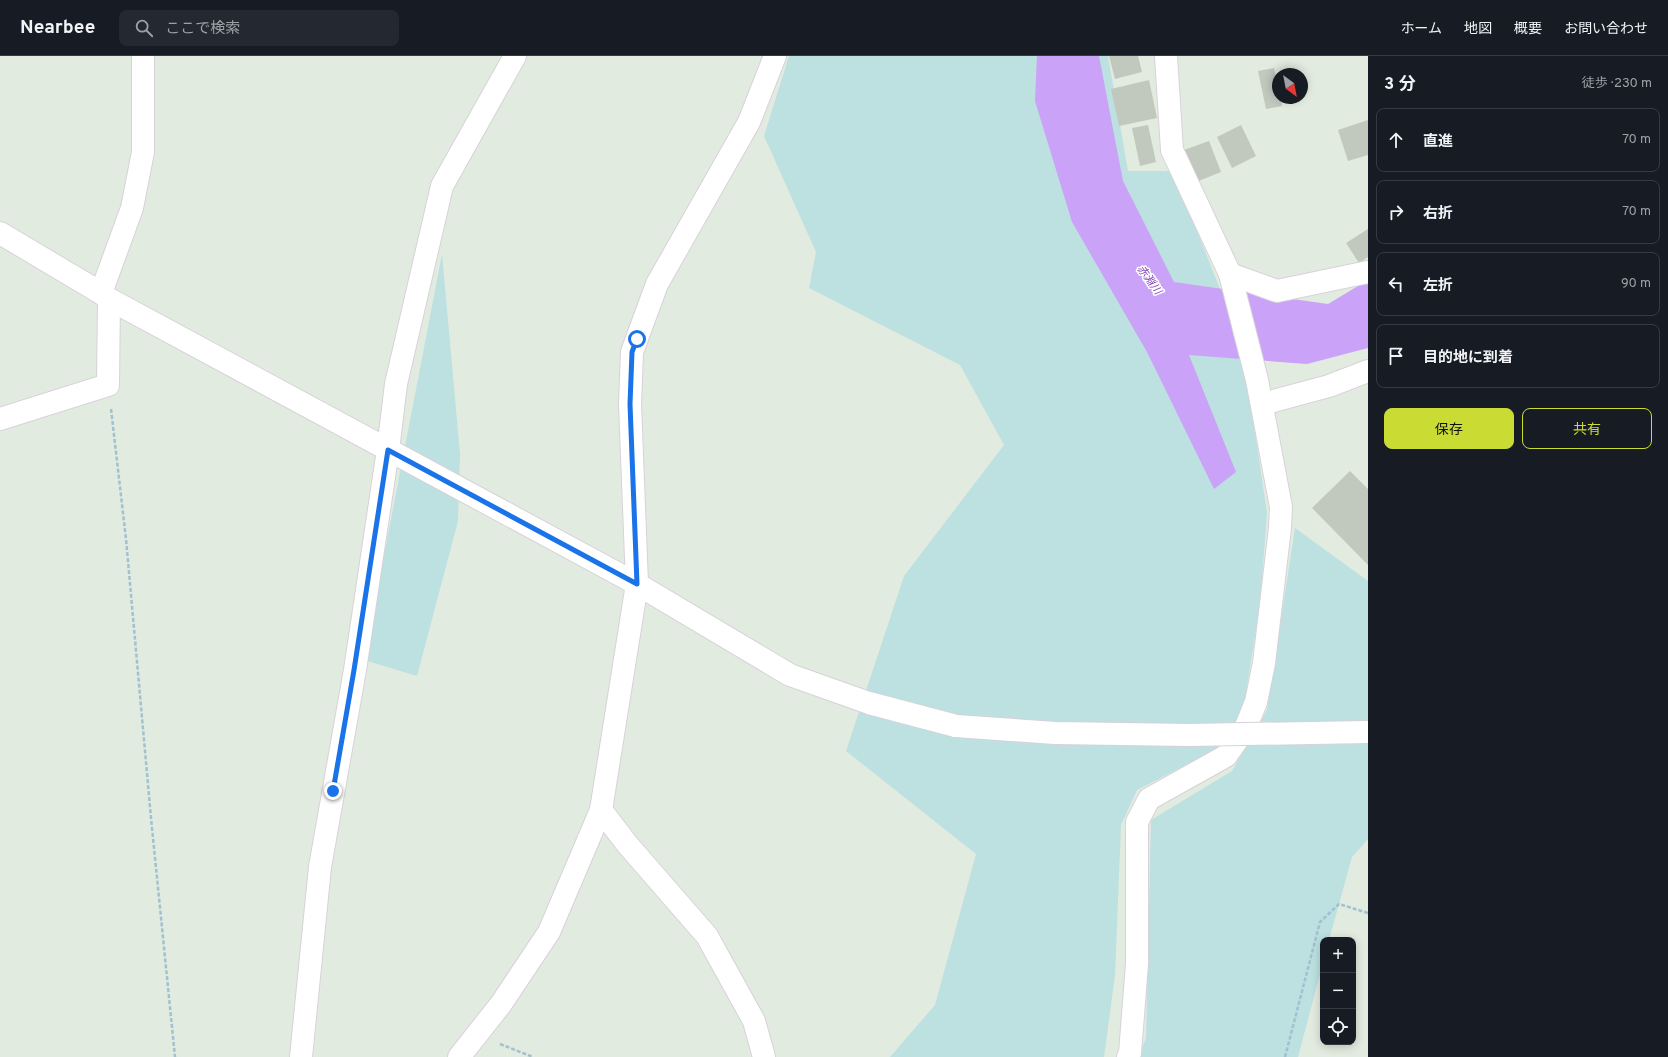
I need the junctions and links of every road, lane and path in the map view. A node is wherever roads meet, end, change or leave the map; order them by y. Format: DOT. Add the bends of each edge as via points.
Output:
graph roads {
  1 [pos="143,56"];
  2 [pos="515,56"];
  3 [pos="775,56"];
  4 [pos="1166,56"];
  5 [pos="0,233"];
  6 [pos="1368,272"];
  7 [pos="1230,274"];
  8 [pos="105,296"];
  9 [pos="1368,371"];
  10 [pos="108,385"];
  11 [pos="1262,404"];
  12 [pos="0,419"];
  13 [pos="388,450"];
  14 [pos="637,584"];
  15 [pos="1368,732"];
  16 [pos="601,810"];
  17 [pos="1368,913"];
  18 [pos="477,1034"];
  19 [pos="175,1057"];
  20 [pos="301,1057"];
  21 [pos="458,1057"];
  22 [pos="533,1057"];
  23 [pos="764,1057"];
  24 [pos="1128,1057"];
  25 [pos="1286,1057"];
  1 -- 8 [label="street" via="143,152 132,208"];
  2 -- 13 [label="street" via="442,186 396,384"];
  3 -- 14 [label="street" via="749,122 657,284 632,352 630,404"];
  4 -- 7 [label="street" via="1172,150"];
  5 -- 8 [label="street"];
  6 -- 7 [label="street" via="1276,291"];
  7 -- 11 [label="street"];
  8 -- 10 [label="street"];
  8 -- 13 [label="street"];
  9 -- 11 [label="street" via="1329,386"];
  10 -- 12 [label="street"];
  10 -- 19 [label="path" via="126,538"];
  11 -- 24 [label="street" via="1281,507 1264,662 1256,702 1245,729 1226,756 1149,799 1137,822 1137,964"];
  13 -- 14 [label="street"];
  13 -- 20 [label="street" via="320,867"];
  14 -- 15 [label="street, bridge" via="790,675 869,703 956,726 1055,734"];
  14 -- 16 [label="street"];
  16 -- 18 [label="street" via="549,932 501,1004"];
  16 -- 23 [label="street" via="707,936 754,1021"];
  17 -- 25 [label="path" via="1339,904 1320,922"];
  18 -- 21 [label="street"];
  18 -- 22 [label="path"];
}
